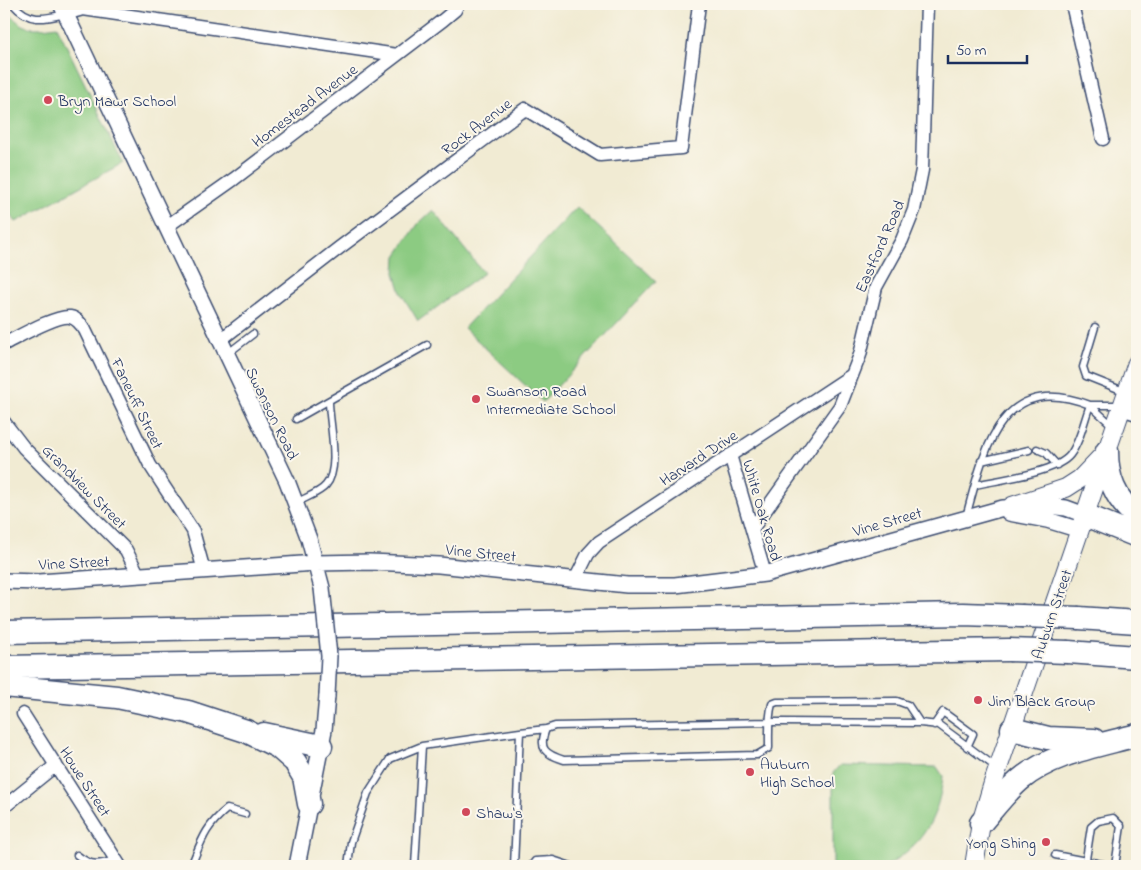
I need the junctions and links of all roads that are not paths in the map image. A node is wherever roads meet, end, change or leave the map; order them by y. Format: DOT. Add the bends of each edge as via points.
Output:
graph roads {
  1 [pos="13,4"];
  2 [pos="458,4"];
  3 [pos="699,4"];
  4 [pos="927,4"];
  5 [pos="1072,4"];
  6 [pos="63,9"];
  7 [pos="397,55"];
  8 [pos="1103,139"];
  9 [pos="166,227"];
  10 [pos="1095,327"];
  11 [pos="253,334"];
  12 [pos="4,344"];
  13 [pos="426,345"];
  14 [pos="222,348"];
  15 [pos="1137,363"];
  16 [pos="852,375"];
  17 [pos="329,401"];
  18 [pos="1090,405"];
  19 [pos="1127,405"];
  20 [pos="296,418"];
  21 [pos="4,422"];
  22 [pos="1115,427"];
  23 [pos="1037,449"];
  24 [pos="1029,450"];
  25 [pos="1106,451"];
  26 [pos="730,455"];
  27 [pos="981,461"];
  28 [pos="1056,465"];
  29 [pos="975,485"];
  30 [pos="296,503"];
  31 [pos="1012,506"];
  32 [pos="966,517"];
  33 [pos="1137,517"];
  34 [pos="946,522"];
  35 [pos="1082,523"];
  36 [pos="752,529"];
  37 [pos="1137,536"];
  38 [pos="316,564"];
  39 [pos="204,571"];
  40 [pos="765,574"];
  41 [pos="140,576"];
  42 [pos="575,580"];
  43 [pos="4,581"];
  44 [pos="1137,622"];
  45 [pos="4,632"];
  46 [pos="1137,656"];
  47 [pos="4,666"];
  48 [pos="4,686"];
  49 [pos="23,714"];
  50 [pos="770,722"];
  51 [pos="920,723"];
  52 [pos="934,725"];
  53 [pos="1012,729"];
  54 [pos="546,730"];
  55 [pos="246,731"];
  56 [pos="520,732"];
  57 [pos="1137,735"];
  58 [pos="321,746"];
  59 [pos="422,746"];
  60 [pos="967,747"];
  61 [pos="56,765"];
  62 [pos="998,768"];
  63 [pos="309,804"];
  64 [pos="4,807"];
  65 [pos="245,814"];
  66 [pos="981,823"];
  67 [pos="1055,855"];
  68 [pos="77,856"];
  69 [pos="1086,859"];
  70 [pos="118,863"];
  71 [pos="191,866"];
  72 [pos="297,866"];
  73 [pos="348,866"];
  74 [pos="415,866"];
  75 [pos="514,866"];
  76 [pos="532,866"];
  77 [pos="570,866"];
  78 [pos="974,866"];
  79 [pos="1114,866"];
  1 -- 6 [label="lane" via="35,20"];
  2 -- 7 [label="street, Homestead Avenue" via="452,13"];
  3 -- 14 [label="street, Rock Avenue" via="681,148 600,155 525,109 339,248"];
  4 -- 16 [label="street, Eastford Road" via="920,190 906,230 876,287"];
  5 -- 8 [label="street"];
  6 -- 7 [label="street" via="83,9"];
  6 -- 9 [label="street, Swanson Road"];
  7 -- 9 [label="street, Homestead Avenue"];
  9 -- 14 [label="street, Swanson Road"];
  10 -- 19 [label="lane" via="1083,367 1086,376"];
  11 -- 14 [label="lane"];
  12 -- 39 [label="street, Faneuff Street" via="56,320 68,317 78,320 154,472 193,531"];
  13 -- 17 [label="lane"];
  14 -- 30 [label="street, Swanson Road"];
  15 -- 19 [label="main road, Auburn Street"];
  16 -- 26 [label="street, Harvard Drive"];
  16 -- 36 [label="street, Eastford Road" via="844,398 830,422"];
  17 -- 20 [label="lane"];
  17 -- 30 [label="lane" via="333,443 331,476 326,486"];
  18 -- 19 [label="lane"];
  18 -- 22 [label="lane"];
  18 -- 27 [label="lane" via="1060,396 1041,397 1026,403 998,424"];
  18 -- 28 [label="lane" via="1071,454"];
  19 -- 22 [label="main road, Auburn Street"];
  21 -- 41 [label="street, Grandview Street" via="24,448 126,550"];
  22 -- 25 [label="main road, Auburn Street"];
  23 -- 28 [label="lane" via="1046,453"];
  24 -- 27 [label="lane"];
  25 -- 31 [label="main road" via="1073,484"];
  25 -- 33 [label="highway" via="1111,483"];
  25 -- 35 [label="main road, Auburn Street"];
  26 -- 36 [label="street, White Oak Road"];
  26 -- 42 [label="street, Harvard Drive" via="599,542 588,554"];
  27 -- 29 [label="lane"];
  28 -- 29 [label="lane"];
  29 -- 32 [label="lane"];
  30 -- 38 [label="street, Swanson Road"];
  31 -- 32 [label="street, Vine Street"];
  31 -- 35 [label="street, Vine Street" via="1066,508"];
  32 -- 34 [label="street, Vine Street"];
  34 -- 35 [label="street, Vine Street" via="1011,513"];
  34 -- 40 [label="street, Vine Street"];
  35 -- 37 [label="highway"];
  35 -- 53 [label="main road, Auburn Street"];
  36 -- 40 [label="street, White Oak Road"];
  38 -- 39 [label="street, Vine Street"];
  38 -- 42 [label="street, Vine Street" via="416,564"];
  38 -- 58 [label="street, Swanson Road, bridge" via="322,588 329,656"];
  39 -- 41 [label="street, Vine Street"];
  40 -- 42 [label="street, Vine Street" via="658,586"];
  41 -- 43 [label="street, Vine Street"];
  44 -- 45 [label="highway, bridge" via="935,615"];
  46 -- 47 [label="highway, bridge" via="1009,650"];
  48 -- 55 [label="highway" via="117,697 188,712"];
  49 -- 61 [label="street, Howe Street"];
  50 -- 51 [label="lane"];
  50 -- 51 [label="lane" via="772,704 777,702 897,701 908,705"];
  50 -- 54 [label="lane" via="555,726"];
  50 -- 54 [label="lane" via="768,748 757,755 564,760 544,750 542,740"];
  51 -- 52 [label="lane"];
  52 -- 60 [label="lane"];
  52 -- 60 [label="lane" via="943,712 973,734"];
  53 -- 57 [label="highway" via="1065,740"];
  53 -- 62 [label="main road, Auburn Street"];
  54 -- 56 [label="lane"];
  55 -- 58 [label="highway"];
  55 -- 63 [label="highway" via="278,747 295,762 304,777"];
  56 -- 59 [label="lane"];
  56 -- 75 [label="lane"];
  57 -- 66 [label="highway" via="1039,767 1018,782"];
  58 -- 63 [label="street, Swanson Road"];
  59 -- 73 [label="lane" via="390,759 368,793 351,842"];
  59 -- 74 [label="lane"];
  60 -- 62 [label="lane"];
  61 -- 64 [label="street"];
  61 -- 70 [label="street, Howe Street"];
  62 -- 66 [label="main road, Auburn Street"];
  63 -- 72 [label="street, Swanson Road"];
  65 -- 71 [label="lane" via="227,809 218,816 206,829"];
  66 -- 78 [label="main road, Auburn Street"];
  67 -- 69 [label="lane"];
  68 -- 70 [label="lane" via="88,864"];
  69 -- 79 [label="lane"];
  69 -- 79 [label="lane" via="1091,827 1094,823 1113,818 1120,826"];
  76 -- 77 [label="lane" via="535,861 553,860"];
}
